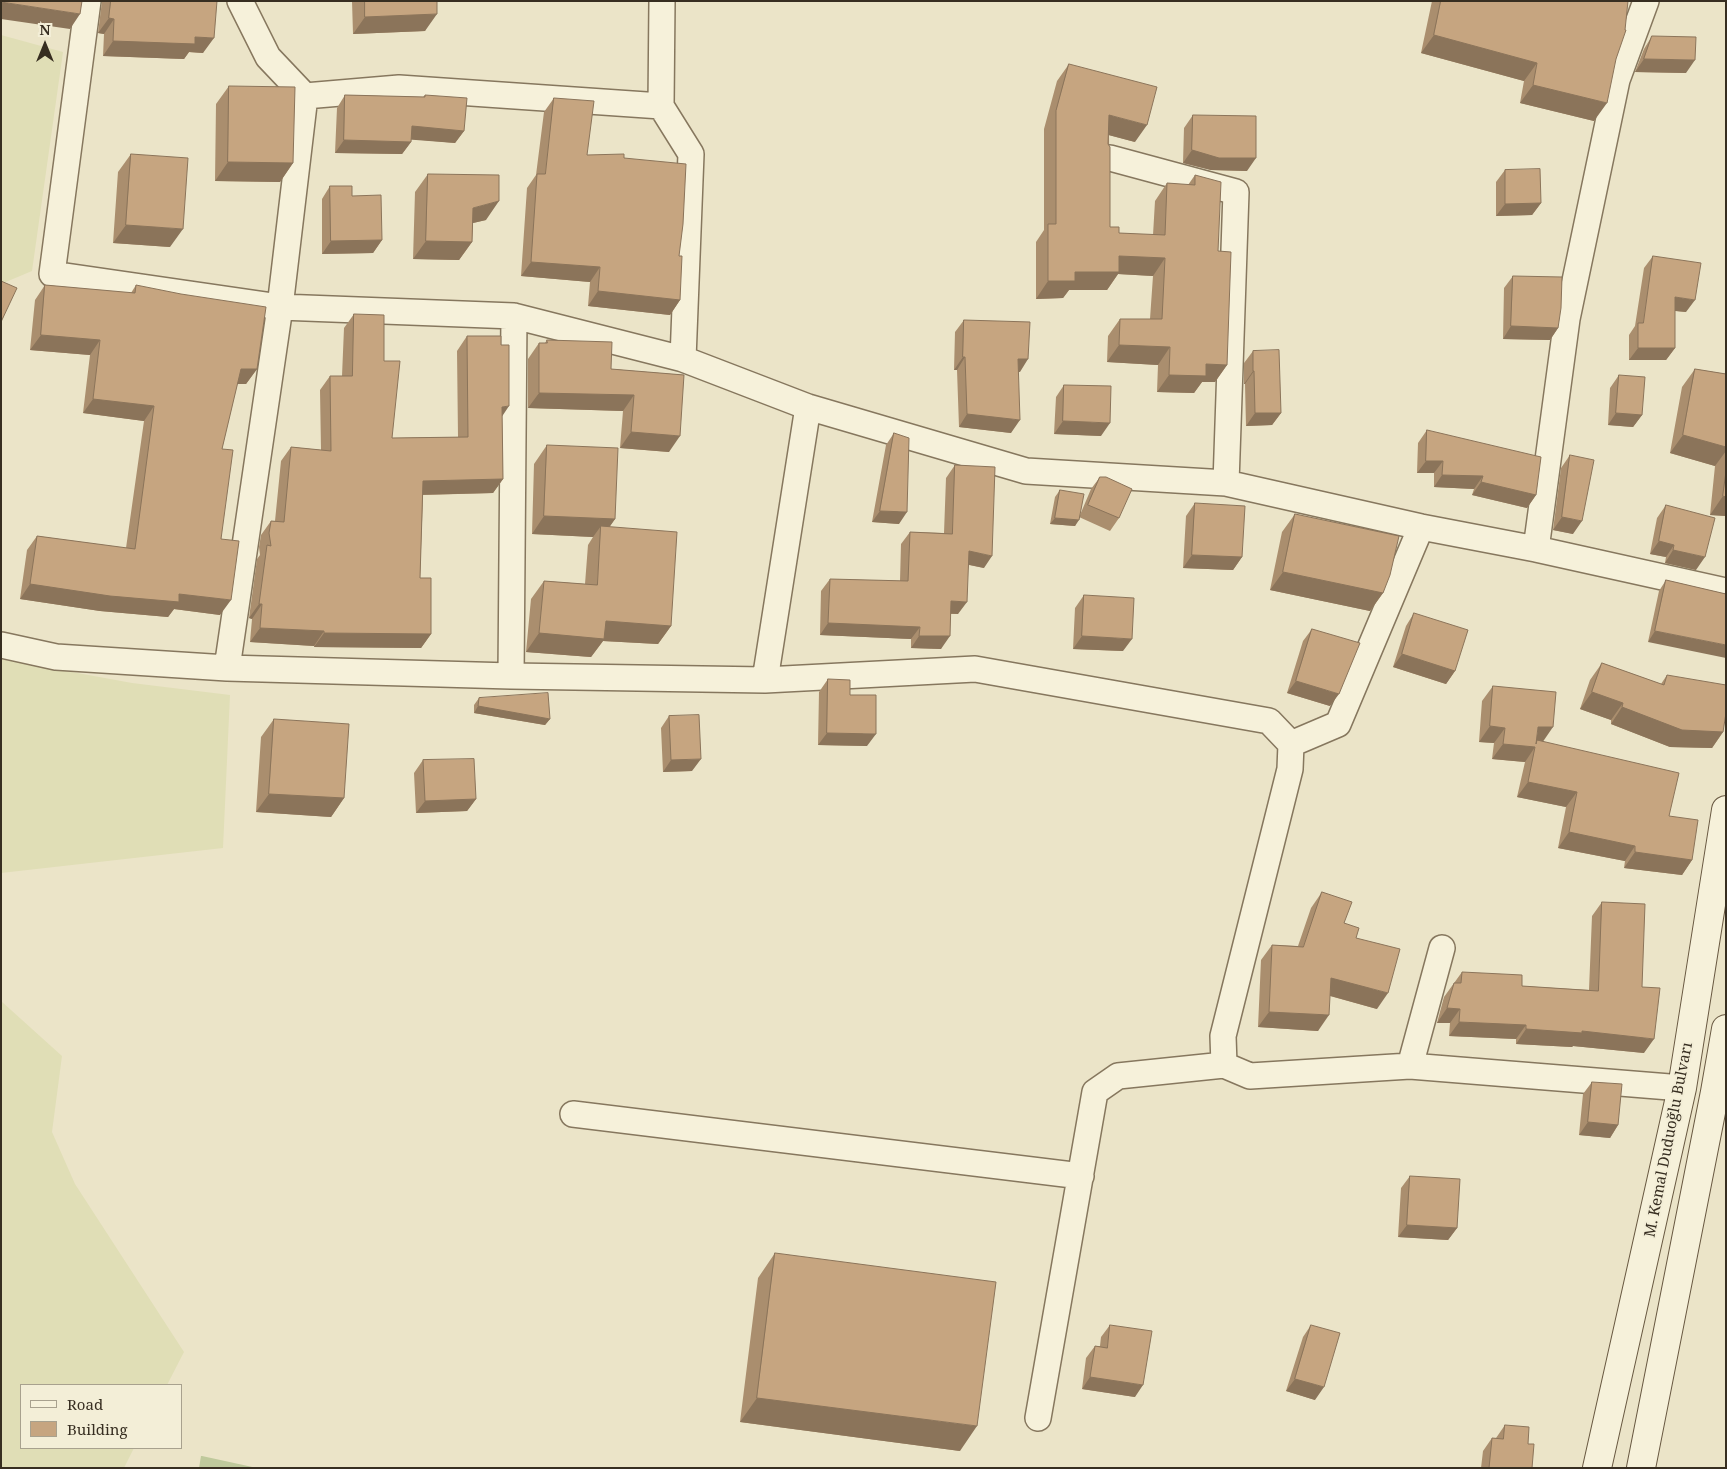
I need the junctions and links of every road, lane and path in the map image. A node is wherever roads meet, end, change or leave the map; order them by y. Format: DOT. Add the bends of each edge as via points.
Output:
graph roads {
  1 [pos="88,1"];
  2 [pos="240,1"];
  3 [pos="662,1"];
  4 [pos="1646,1"];
  5 [pos="305,96"];
  6 [pos="661,106"];
  7 [pos="1110,158"];
  8 [pos="280,307"];
  9 [pos="514,316"];
  10 [pos="683,359"];
  11 [pos="808,406"];
  12 [pos="1226,484"];
  13 [pos="1421,527"];
  14 [pos="1536,548"];
  15 [pos="1726,591"];
  16 [pos="1,645"];
  17 [pos="227,668"];
  18 [pos="511,676"];
  19 [pos="765,680"];
  20 [pos="1291,744"];
  21 [pos="1726,810"];
  22 [pos="1442,948"];
  23 [pos="1726,1029"];
  24 [pos="1224,1065"];
  25 [pos="1410,1066"];
  26 [pos="1682,1088"];
  27 [pos="1721,1093"];
  28 [pos="573,1114"];
  29 [pos="1081,1176"];
  30 [pos="1038,1418"];
  31 [pos="1597,1468"];
  32 [pos="1640,1468"];
  1 -- 8 [label="street" via="52,274"];
  2 -- 5 [label="street" via="268,57"];
  3 -- 6 [label="street"];
  4 -- 14 [label="street" via="1616,80 1568,319"];
  5 -- 6 [label="street" via="400,88"];
  5 -- 8 [label="street"];
  6 -- 10 [label="street" via="692,154"];
  7 -- 12 [label="street" via="1236,192"];
  8 -- 9 [label="street"];
  8 -- 17 [label="street"];
  9 -- 10 [label="street"];
  9 -- 18 [label="street"];
  10 -- 11 [label="street"];
  11 -- 12 [label="street" via="1026,471"];
  11 -- 19 [label="street"];
  12 -- 13 [label="street"];
  13 -- 14 [label="street"];
  13 -- 20 [label="street" via="1338,724"];
  14 -- 15 [label="street"];
  16 -- 17 [label="street" via="56,657"];
  17 -- 18 [label="street"];
  18 -- 19 [label="street"];
  19 -- 20 [label="street" via="975,669 1269,721"];
  20 -- 24 [label="street" via="1290,769 1223,1036"];
  21 -- 26 [label="street, M. Kemal Duduoğlu Bulvarı"];
  22 -- 25 [label="street"];
  23 -- 27 [label="street"];
  24 -- 25 [label="street" via="1250,1076"];
  24 -- 29 [label="street" via="1118,1076 1096,1092"];
  25 -- 26 [label="street"];
  26 -- 27 [label="street"];
  26 -- 31 [label="street, M. Kemal Duduoğlu Bulvarı"];
  27 -- 32 [label="street"];
  28 -- 29 [label="street"];
  29 -- 30 [label="street"];
}
